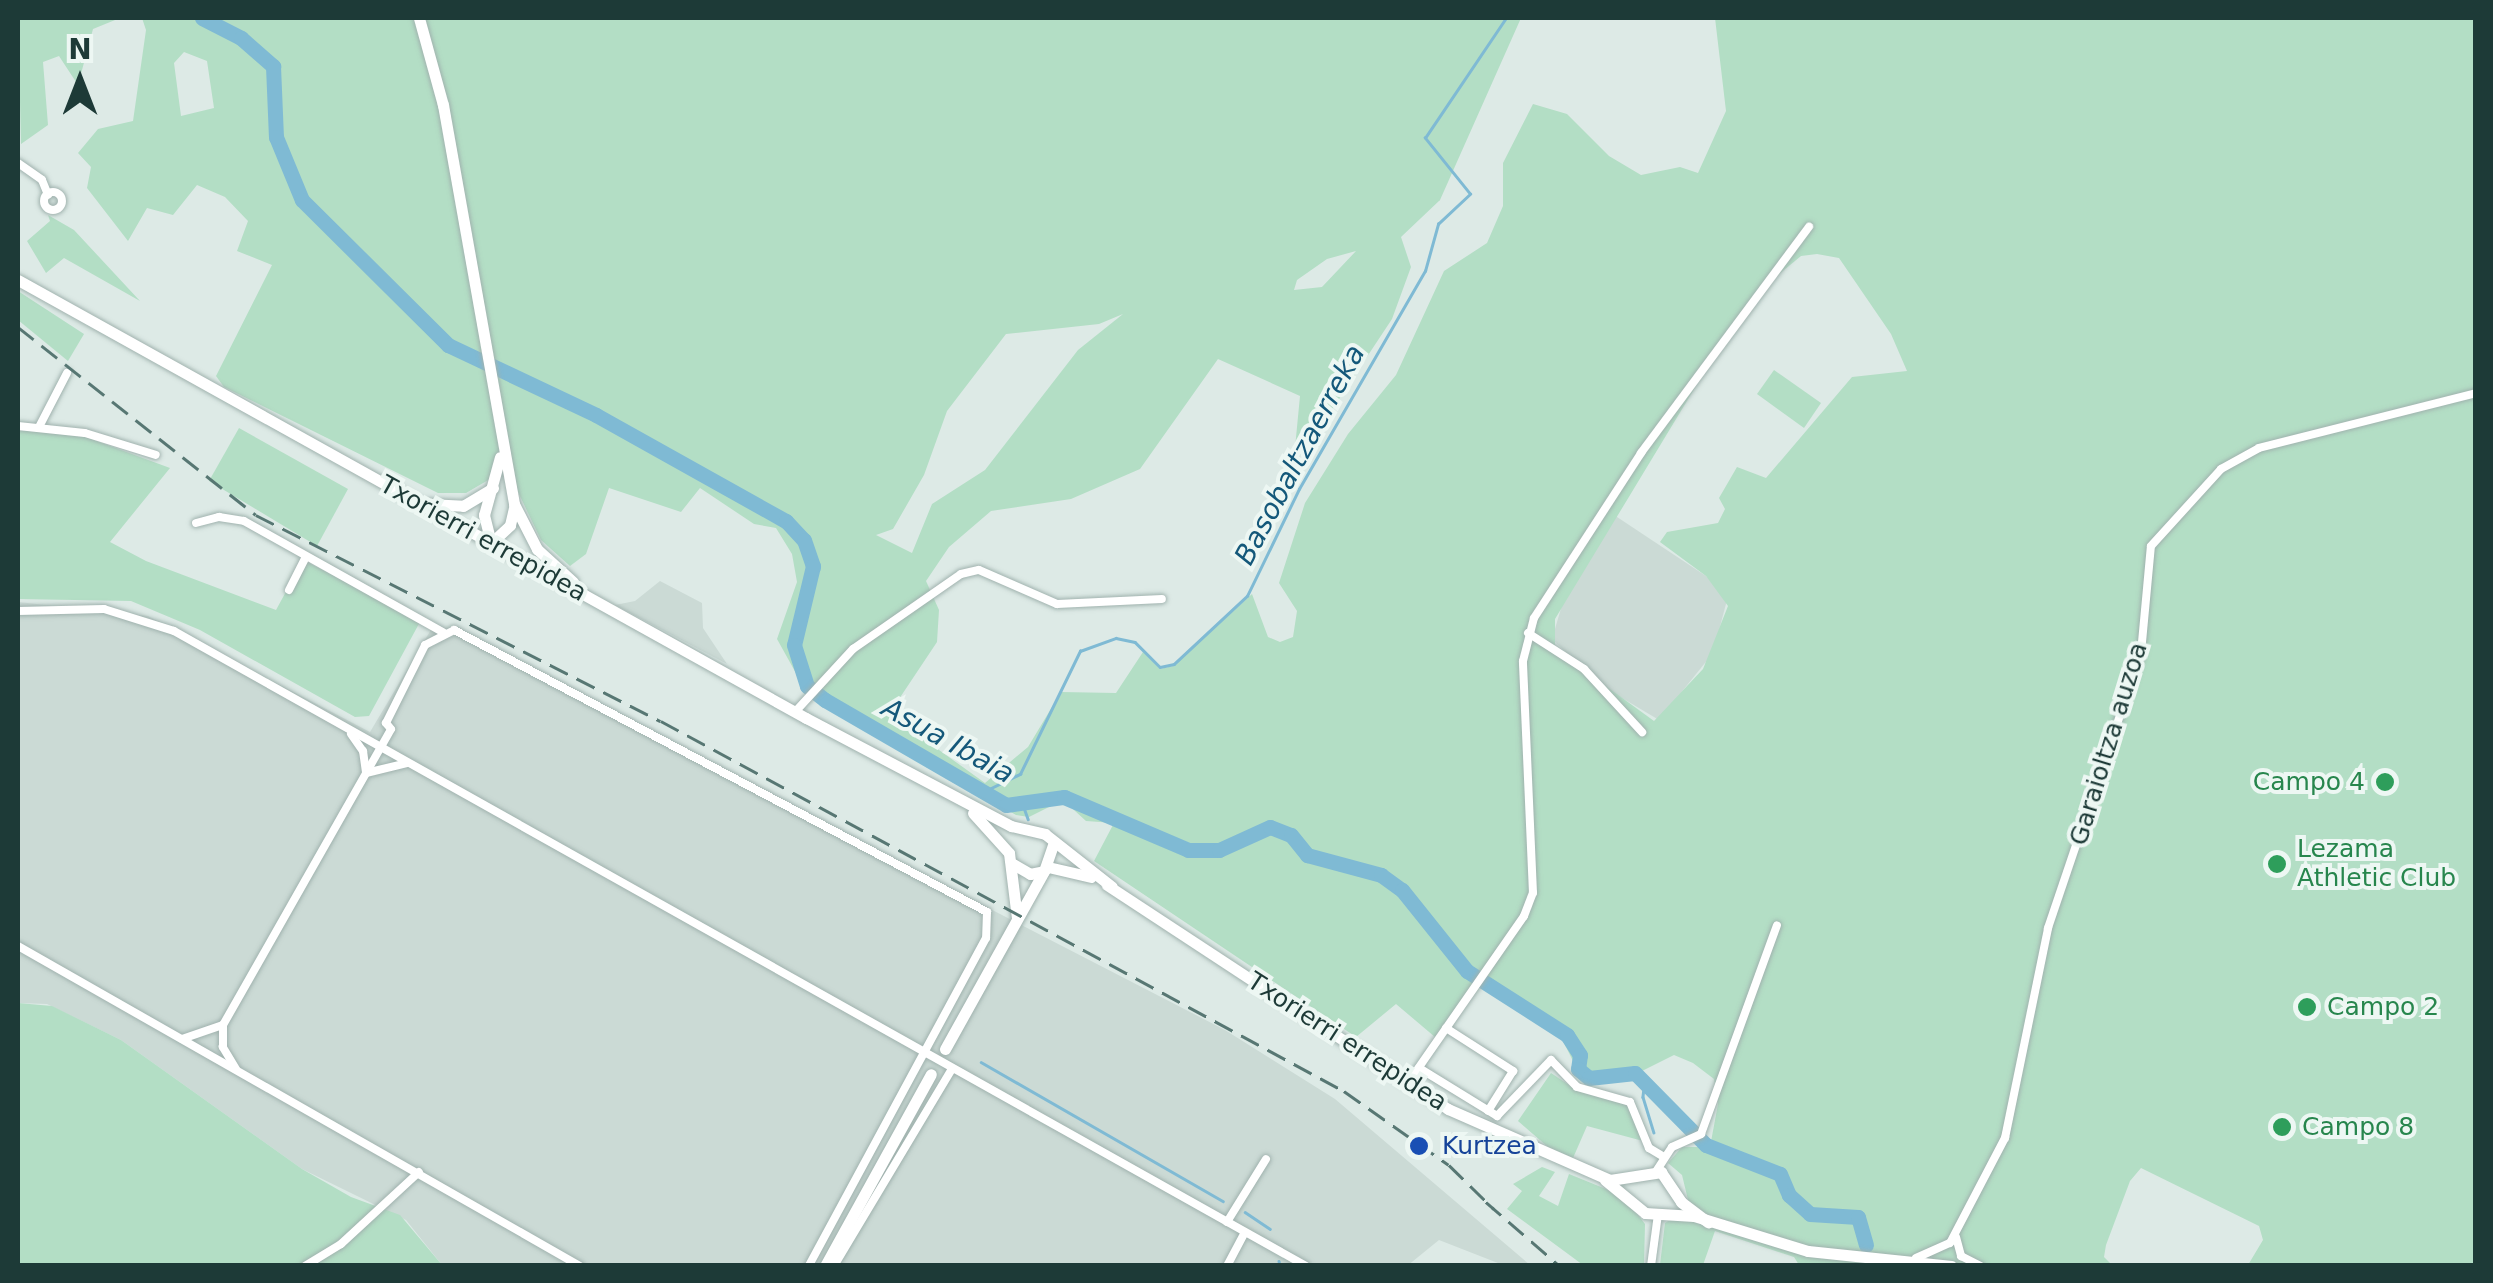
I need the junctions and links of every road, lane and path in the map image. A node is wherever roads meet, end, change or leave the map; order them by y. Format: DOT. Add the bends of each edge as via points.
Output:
graph roads {
  1 [pos="418,18"];
  2 [pos="18,163"];
  3 [pos="48,194"];
  4 [pos="1809,227"];
  5 [pos="18,280"];
  6 [pos="66,373"];
  7 [pos="2476,394"];
  8 [pos="18,426"];
  9 [pos="39,428"];
  10 [pos="156,455"];
  11 [pos="503,484"];
  12 [pos="424,504"];
  13 [pos="514,504"];
  14 [pos="196,523"];
  15 [pos="491,543"];
  16 [pos="306,558"];
  17 [pos="289,590"];
  18 [pos="1162,599"];
  19 [pos="18,611"];
  20 [pos="624,617"];
  21 [pos="443,632"];
  22 [pos="1528,634"];
  23 [pos="795,712"];
  24 [pos="349,730"];
  25 [pos="1642,732"];
  26 [pos="381,747"];
  27 [pos="409,762"];
  28 [pos="366,773"];
  29 [pos="949,795"];
  30 [pos="1024,831"];
  31 [pos="1053,845"];
  32 [pos="1011,859"];
  33 [pos="1046,869"];
  34 [pos="1112,887"];
  35 [pos="1016,921"];
  36 [pos="1777,925"];
  37 [pos="18,946"];
  38 [pos="1446,1028"];
  39 [pos="217,1035"];
  40 [pos="182,1039"];
  41 [pos="945,1049"];
  42 [pos="924,1053"];
  43 [pos="208,1054"];
  44 [pos="1419,1068"];
  45 [pos="236,1069"];
  46 [pos="952,1069"];
  47 [pos="932,1074"];
  48 [pos="1408,1084"];
  49 [pos="1488,1111"];
  50 [pos="1664,1157"];
  51 [pos="1266,1159"];
  52 [pos="1657,1170"];
  53 [pos="419,1172"];
  54 [pos="1594,1174"];
  55 [pos="1640,1175"];
  56 [pos="1676,1196"];
  57 [pos="1632,1200"];
  58 [pos="1656,1213"];
  59 [pos="1227,1222"];
  60 [pos="1708,1222"];
  61 [pos="1246,1232"];
  62 [pos="1951,1247"];
  63 [pos="1894,1261"];
  64 [pos="1949,1265"];
  65 [pos="306,1266"];
  66 [pos="580,1266"];
  67 [pos="809,1266"];
  68 [pos="825,1266"];
  69 [pos="834,1266"];
  70 [pos="1227,1266"];
  71 [pos="1306,1266"];
  72 [pos="1651,1266"];
  73 [pos="1981,1266"];
  1 -- 11 [label="street" via="440,92"];
  2 -- 3 [label="street" via="34,172"];
  4 -- 22 [label="street" via="1578,544"];
  5 -- 12 [label="street, Txorierri errepidea"];
  6 -- 9 [label="street"];
  7 -- 62 [label="street, Garaioltza auzoa" via="2258,448 2220,470 2151,546 2141,653 2048,928 2006,1138"];
  8 -- 9 [label="street"];
  9 -- 10 [label="street" via="84,432"];
  11 -- 12 [label="street" via="471,504"];
  11 -- 13 [label="street"];
  11 -- 15 [label="street" via="484,515"];
  12 -- 15 [label="street, Txorierri errepidea"];
  13 -- 15 [label="street" via="510,525"];
  13 -- 20 [label="street" via="555,568"];
  14 -- 16 [label="street" via="219,516 244,521"];
  15 -- 20 [label="street, Txorierri errepidea"];
  16 -- 17 [label="street"];
  16 -- 21 [label="street"];
  18 -- 23 [label="street" via="1057,604 979,570 961,574 905,608 816,685"];
  19 -- 24 [label="street" via="104,609 148,619"];
  20 -- 23 [label="street, Txorierri errepidea"];
  21 -- 26 [label="street" via="425,646 386,723 391,729"];
  21 -- 42 [label="street" via="484,644 980,905 989,926 986,938"];
  22 -- 25 [label="street" via="1584,668"];
  22 -- 38 [label="street" via="1523,661 1533,893"];
  23 -- 29 [label="street, Txorierri errepidea"];
  24 -- 26 [label="street"];
  24 -- 28 [label="street" via="363,751"];
  26 -- 27 [label="street"];
  26 -- 28 [label="street"];
  27 -- 28 [label="street"];
  27 -- 42 [label="street"];
  28 -- 39 [label="street"];
  29 -- 30 [label="street, Txorierri errepidea"];
  29 -- 32 [label="street, Txorierri errepidea" via="987,823"];
  30 -- 31 [label="street, Txorierri errepidea" via="1044,834"];
  30 -- 32 [label="street"];
  31 -- 33 [label="street"];
  31 -- 34 [label="street, Txorierri errepidea"];
  32 -- 33 [label="street, Txorierri errepidea" via="1030,874"];
  32 -- 35 [label="street"];
  33 -- 34 [label="street, Txorierri errepidea"];
  33 -- 35 [label="street"];
  34 -- 48 [label="street, Txorierri errepidea"];
  35 -- 41 [label="street"];
  36 -- 50 [label="street" via="1701,1134"];
  37 -- 40 [label="street"];
  38 -- 44 [label="street"];
  38 -- 49 [label="street" via="1512,1070"];
  39 -- 40 [label="street"];
  39 -- 43 [label="street"];
  39 -- 45 [label="street"];
  40 -- 43 [label="street"];
  42 -- 46 [label="street"];
  42 -- 67 [label="street"];
  43 -- 45 [label="street"];
  44 -- 48 [label="street"];
  44 -- 49 [label="street"];
  45 -- 53 [label="street"];
  46 -- 59 [label="street"];
  46 -- 69 [label="street"];
  47 -- 68 [label="street"];
  48 -- 54 [label="street, Txorierri errepidea" via="1484,1129"];
  49 -- 50 [label="street" via="1508,1112 1551,1060 1577,1087 1630,1102 1650,1148"];
  50 -- 52 [label="street"];
  51 -- 59 [label="street"];
  52 -- 55 [label="street, Txorierri errepidea"];
  52 -- 56 [label="street" via="1672,1181"];
  53 -- 65 [label="street" via="341,1244"];
  53 -- 66 [label="street"];
  54 -- 55 [label="street, Txorierri errepidea" via="1626,1181"];
  54 -- 57 [label="street, Txorierri errepidea"];
  55 -- 57 [label="street"];
  56 -- 58 [label="street"];
  56 -- 60 [label="street"];
  57 -- 58 [label="street, Txorierri errepidea"];
  58 -- 60 [label="street"];
  58 -- 72 [label="street"];
  59 -- 61 [label="street"];
  60 -- 63 [label="street" via="1789,1247"];
  61 -- 70 [label="street"];
  61 -- 71 [label="street"];
  62 -- 63 [label="street"];
  62 -- 64 [label="street"];
  62 -- 73 [label="street"];
  63 -- 64 [label="street"];
}
